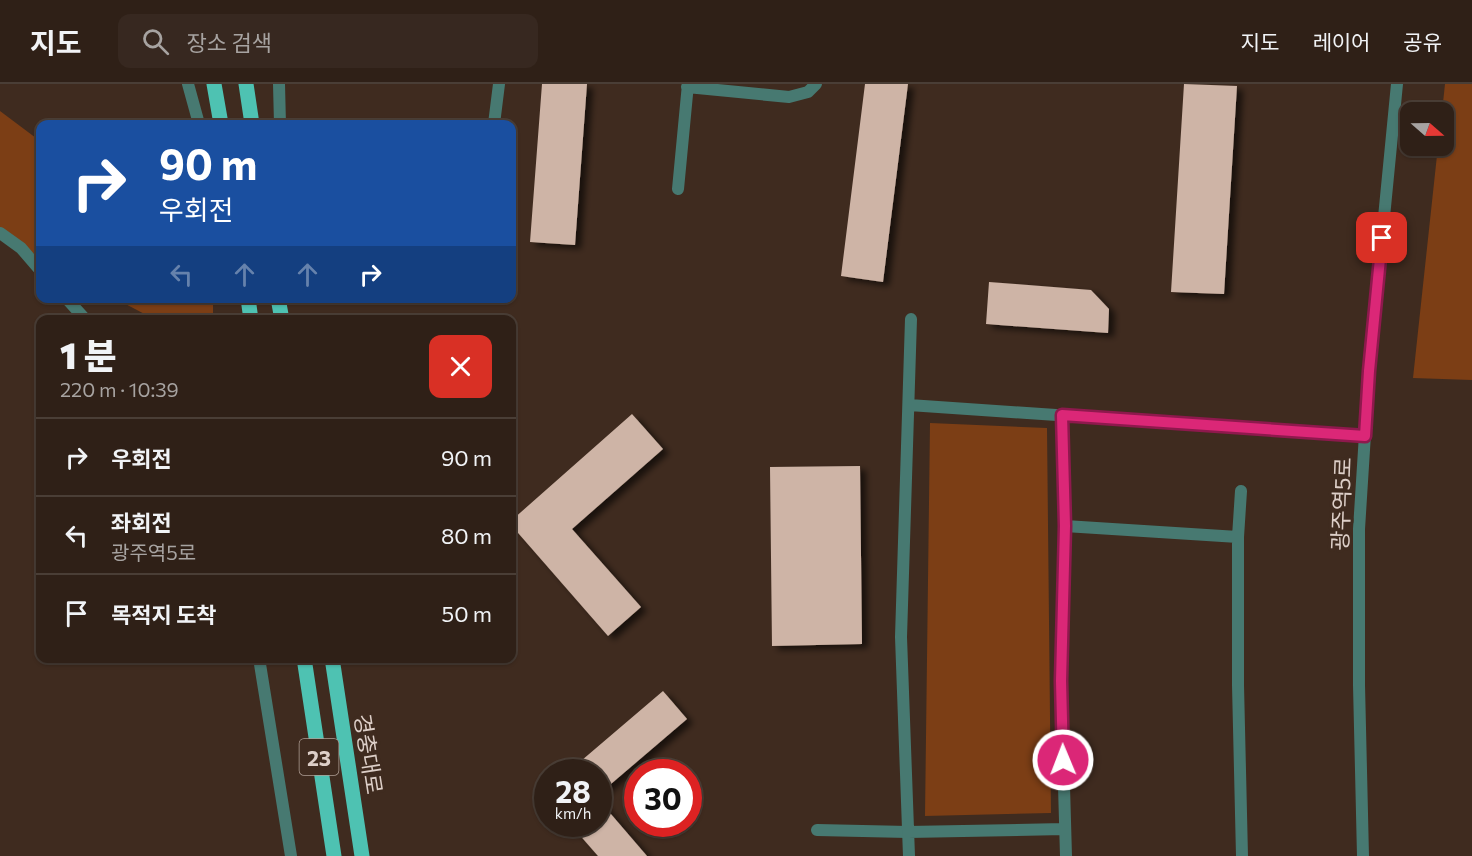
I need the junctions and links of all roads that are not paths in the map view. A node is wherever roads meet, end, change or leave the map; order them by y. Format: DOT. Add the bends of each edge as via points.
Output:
graph roads {
  1 [pos="188,84"];
  2 [pos="214,84"];
  3 [pos="246,84"];
  4 [pos="279,84"];
  5 [pos="499,84"];
  6 [pos="816,84"];
  7 [pos="1397,84"];
  8 [pos="687,86"];
  9 [pos="198,120"];
  10 [pos="220,120"];
  11 [pos="251,120"];
  12 [pos="280,120"];
  13 [pos="494,120"];
  14 [pos="678,189"];
  15 [pos="0,233"];
  16 [pos="36,265"];
  17 [pos="71,303"];
  18 [pos="81,315"];
  19 [pos="911,319"];
  20 [pos="909,405"];
  21 [pos="1062,415"];
  22 [pos="1365,436"];
  23 [pos="1241,491"];
  24 [pos="1065,526"];
  25 [pos="1238,537"];
  26 [pos="260,663"];
  27 [pos="305,663"];
  28 [pos="333,663"];
  29 [pos="1064,829"];
  30 [pos="817,830"];
  31 [pos="908,832"];
  32 [pos="291,856"];
  33 [pos="334,856"];
  34 [pos="362,856"];
  35 [pos="909,856"];
  36 [pos="1066,856"];
  37 [pos="1242,856"];
  38 [pos="1363,856"];
  1 -- 9 [label="street"];
  2 -- 10 [label="main road"];
  3 -- 11 [label="main road"];
  4 -- 12 [label="street"];
  5 -- 13 [label="street"];
  6 -- 8 [label="street" via="808,92 789,97"];
  7 -- 22 [label="street, 광주역5로"];
  8 -- 14 [label="street"];
  15 -- 16 [label="street"];
  17 -- 18 [label="street"];
  19 -- 20 [label="street"];
  20 -- 21 [label="street"];
  20 -- 31 [label="street" via="902,637"];
  21 -- 22 [label="street"];
  21 -- 24 [label="street"];
  22 -- 38 [label="street, 광주역5로" via="1359,529"];
  23 -- 25 [label="street"];
  24 -- 25 [label="street"];
  24 -- 29 [label="street" via="1061,681"];
  25 -- 37 [label="street"];
  26 -- 32 [label="street"];
  27 -- 33 [label="main road, 23"];
  28 -- 34 [label="main road, 경충대로 / 23"];
  29 -- 31 [label="street"];
  29 -- 36 [label="street"];
  30 -- 31 [label="street"];
  31 -- 35 [label="street"];
}
